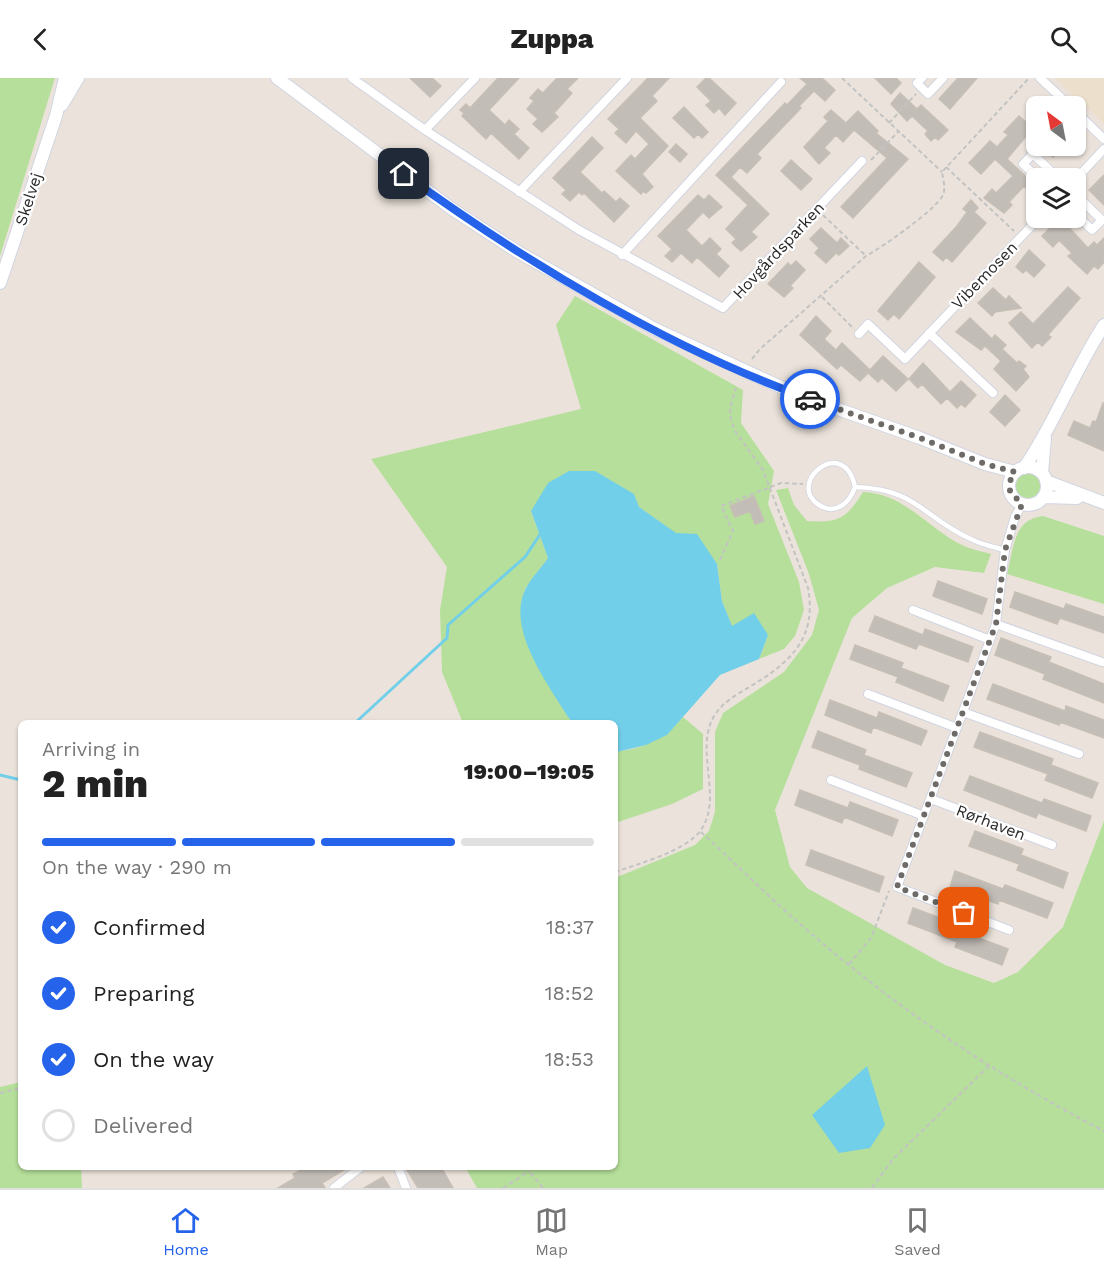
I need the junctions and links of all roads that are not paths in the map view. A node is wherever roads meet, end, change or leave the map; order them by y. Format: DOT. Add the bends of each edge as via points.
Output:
graph roads {
  1 [pos="65,78"];
  2 [pos="78,78"];
  3 [pos="277,78"];
  4 [pos="352,78"];
  5 [pos="475,78"];
  6 [pos="627,78"];
  7 [pos="922,78"];
  8 [pos="943,78"];
  9 [pos="1040,78"];
  10 [pos="782,82"];
  11 [pos="1059,96"];
  12 [pos="56,116"];
  13 [pos="1086,122"];
  14 [pos="425,130"];
  15 [pos="1104,139"];
  16 [pos="1104,149"];
  17 [pos="862,161"];
  18 [pos="1027,168"];
  19 [pos="1048,168"];
  20 [pos="1086,168"];
  21 [pos="519,192"];
  22 [pos="1086,205"];
  23 [pos="1086,224"];
  24 [pos="1029,228"];
  25 [pos="622,255"];
  26 [pos="0,283"];
  27 [pos="1104,325"];
  28 [pos="929,333"];
  29 [pos="859,334"];
  30 [pos="1100,340"];
  31 [pos="993,393"];
  32 [pos="1045,437"];
  33 [pos="985,464"];
  34 [pos="1020,470"];
  35 [pos="1044,477"];
  36 [pos="1009,487"];
  37 [pos="855,488"];
  38 [pos="1044,497"];
  39 [pos="1084,498"];
  40 [pos="1104,503"];
  41 [pos="1022,504"];
  42 [pos="1005,550"];
  43 [pos="913,610"];
  44 [pos="996,624"];
  45 [pos="990,640"];
  46 [pos="1102,662"];
  47 [pos="868,694"];
  48 [pos="963,712"];
  49 [pos="957,728"];
  50 [pos="1079,754"];
  51 [pos="831,780"];
  52 [pos="930,799"];
  53 [pos="924,816"];
  54 [pos="1052,845"];
  55 [pos="1009,930"];
  56 [pos="357,1170"];
  57 [pos="399,1170"];
  58 [pos="334,1188"];
  59 [pos="406,1188"];
  1 -- 12 [label="main road, Skelvej"];
  2 -- 12 [label="main road, Skelvej"];
  3 -- 33 [label="main road" via="452,209 585,292 675,339 798,395"];
  4 -- 14 [label="street, Hovgårdsparken"];
  5 -- 14 [label="street"];
  6 -- 21 [label="street"];
  7 -- 8 [label="street" via="917,83 928,93"];
  9 -- 11 [label="street"];
  10 -- 25 [label="street"];
  12 -- 26 [label="main road, Skelvej"];
  13 -- 15 [label="street"];
  14 -- 21 [label="street, Hovgårdsparken"];
  16 -- 20 [label="street"];
  17 -- 25 [label="street, Hovgårdsparken" via="723,308"];
  18 -- 19 [label="street" via="1023,164 1033,154"];
  21 -- 25 [label="street, Hovgårdsparken"];
  22 -- 23 [label="street" via="1102,220 1092,230"];
  24 -- 28 [label="street, Vibemosen"];
  27 -- 30 [label="main road"];
  28 -- 29 [label="street, Vibemosen" via="905,359 868,324"];
  28 -- 31 [label="street"];
  30 -- 32 [label="main road"];
  32 -- 34 [label="main road"];
  32 -- 35 [label="main road"];
  33 -- 34 [label="main road"];
  33 -- 36 [label="main road"];
  34 -- 35 [label="main road" via="1034,468"];
  34 -- 36 [label="main road"];
  35 -- 38 [label="main road"];
  35 -- 39 [label="main road"];
  36 -- 41 [label="main road"];
  37 -- 37 [label="lane" via="842,507 830,509 811,496 809,484 822,465 833,463 852,476"];
  37 -- 42 [label="lane" via="880,488 903,495 974,541"];
  38 -- 39 [label="main road"];
  38 -- 41 [label="main road" via="1034,504"];
  39 -- 40 [label="main road"];
  41 -- 42 [label="street"];
  42 -- 44 [label="street"];
  43 -- 45 [label="street"];
  44 -- 45 [label="street"];
  44 -- 46 [label="street"];
  45 -- 48 [label="street"];
  47 -- 49 [label="street"];
  48 -- 49 [label="street"];
  48 -- 50 [label="street"];
  49 -- 52 [label="street"];
  51 -- 53 [label="street"];
  52 -- 53 [label="street"];
  52 -- 54 [label="street, Rørhaven"];
  53 -- 55 [label="street" via="897,887"];
  56 -- 58 [label="street"];
  57 -- 59 [label="street"];
}
